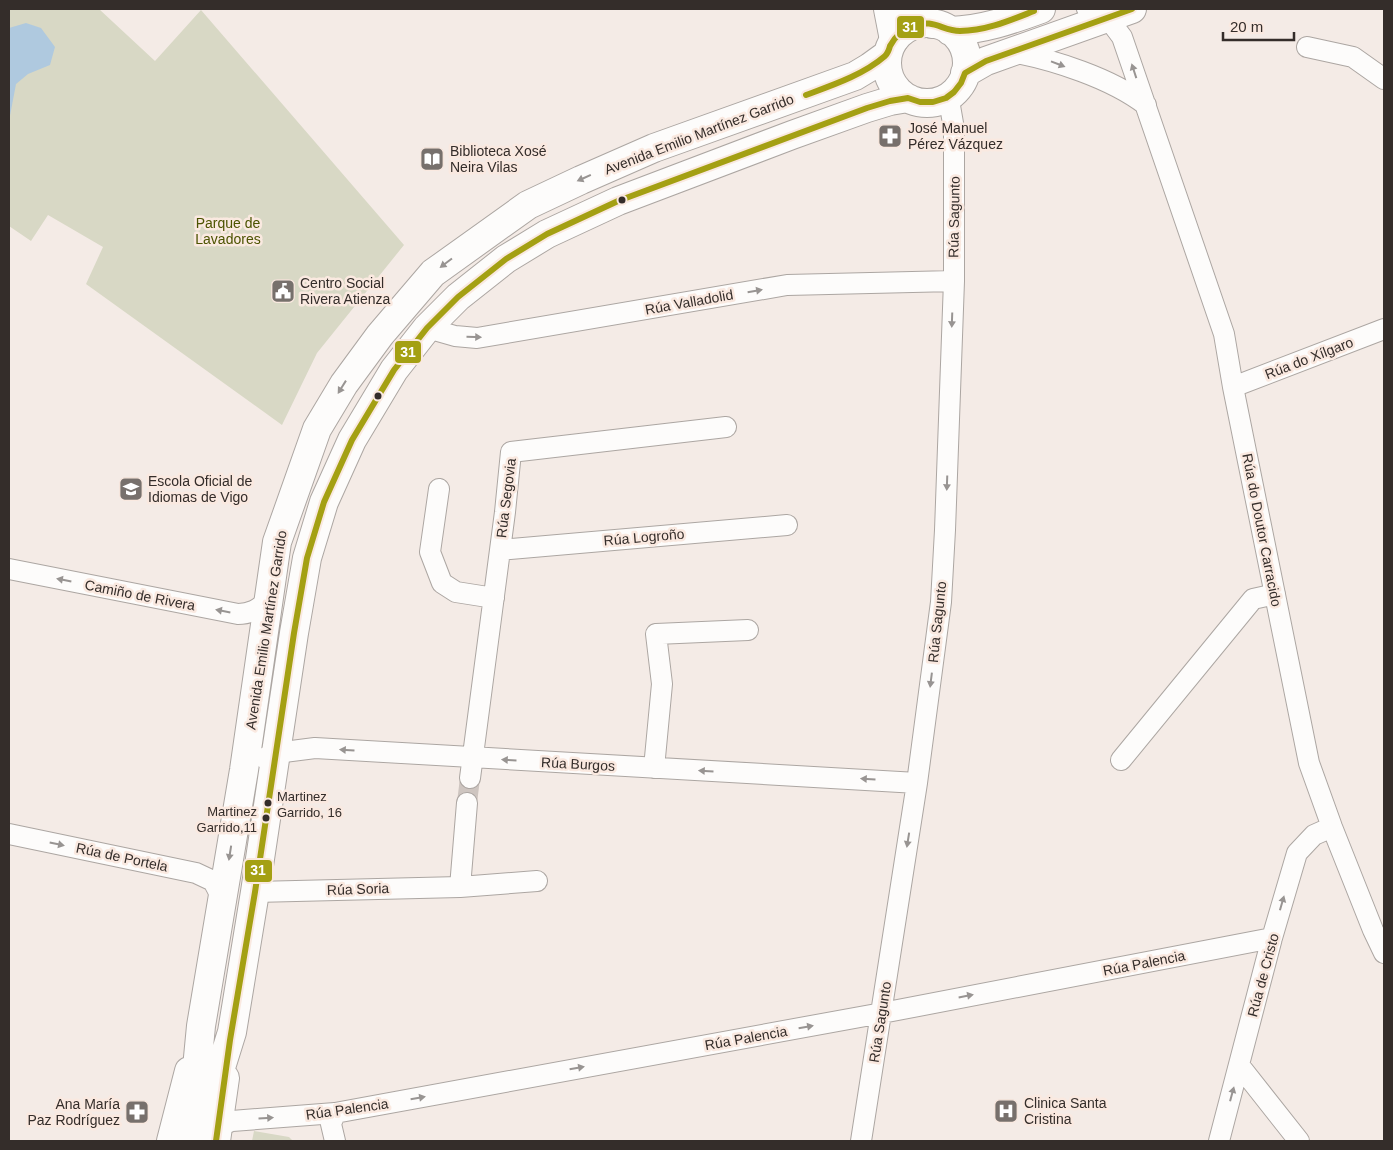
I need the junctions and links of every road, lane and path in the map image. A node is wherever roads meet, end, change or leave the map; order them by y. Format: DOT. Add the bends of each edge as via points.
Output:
graph roads {
  1 [pos="888,9"];
  2 [pos="908,9"];
  3 [pos="1041,9"];
  4 [pos="1132,9"];
  5 [pos="1104,21"];
  6 [pos="941,27"];
  7 [pos="891,47"];
  8 [pos="1307,47"];
  9 [pos="1011,52"];
  10 [pos="965,73"];
  11 [pos="1384,79"];
  12 [pos="908,98"];
  13 [pos="946,98"];
  14 [pos="1146,105"];
  15 [pos="954,280"];
  16 [pos="427,328"];
  17 [pos="1384,329"];
  18 [pos="1233,387"];
  19 [pos="726,427"];
  20 [pos="439,489"];
  21 [pos="787,525"];
  22 [pos="500,550"];
  23 [pos="9,569"];
  24 [pos="1276,594"];
  25 [pos="494,598"];
  26 [pos="268,601"];
  27 [pos="748,630"];
  28 [pos="276,753"];
  29 [pos="472,758"];
  30 [pos="1121,760"];
  31 [pos="654,768"];
  32 [pos="244,770"];
  33 [pos="470,778"];
  34 [pos="917,783"];
  35 [pos="467,803"];
  36 [pos="1332,826"];
  37 [pos="9,834"];
  38 [pos="537,881"];
  39 [pos="460,887"];
  40 [pos="255,892"];
  41 [pos="222,900"];
  42 [pos="1272,938"];
  43 [pos="1384,953"];
  44 [pos="882,1013"];
  45 [pos="201,1026"];
  46 [pos="1239,1065"];
  47 [pos="335,1113"];
  48 [pos="211,1136"];
  49 [pos="171,1141"];
  50 [pos="190,1141"];
  51 [pos="335,1141"];
  52 [pos="861,1141"];
  53 [pos="1219,1141"];
  54 [pos="1300,1141"];
  1 -- 7 [label="main road"];
  2 -- 6 [label="main road"];
  3 -- 6 [label="main road" via="966,30"];
  4 -- 5 [label="main road"];
  5 -- 9 [label="main road"];
  14 -- 5 [label="street, Rúa do Doutor Carracido, one-way"];
  6 -- 7 [label="main road" via="923,23 906,29"];
  6 -- 10 [label="main road" via="961,43 966,58"];
  7 -- 12 [label="main road" via="887,67 890,80"];
  7 -- 26 [label="main road, Avenida Emilio Martínez Garrido, one-way" via="870,67 842,81 654,148 528,205 433,273 380,335 344,384 317,429 277,542"];
  8 -- 11 [label="street" via="1353,57"];
  9 -- 10 [label="main road"];
  9 -- 14 [label="street, one-way" via="1044,58 1112,84"];
  10 -- 13 [label="main road" via="961,83"];
  12 -- 13 [label="main road" via="920,102"];
  12 -- 16 [label="main road, Avenida Emilio Martínez Garrido" via="890,101 792,135 618,201 556,230 506,259 458,297"];
  13 -- 15 [label="street, Rúa Sagunto" via="954,129"];
  14 -- 18 [label="street, Rúa do Doutor Carracido" via="1224,334"];
  16 -- 15 [label="street, Rúa Valladolid, one-way" via="477,338 787,285"];
  15 -- 34 [label="street, Rúa Sagunto, one-way" via="941,602"];
  16 -- 28 [label="main road, Avenida Emilio Martínez Garrido" via="394,370 352,440 324,502 307,558"];
  17 -- 18 [label="street, Rúa do Xílgaro"];
  18 -- 24 [label="street, Rúa do Doutor Carracido"];
  19 -- 22 [label="street, Rúa Segovia" via="511,452"];
  20 -- 25 [label="street" via="430,552 442,583 456,592"];
  21 -- 22 [label="street, Rúa Logroño"];
  22 -- 25 [label="street, Rúa Segovia"];
  26 -- 23 [label="street, Camiño de Rivera, one-way" via="248,614 238,614"];
  24 -- 30 [label="street" via="1253,598"];
  24 -- 36 [label="street, Rúa do Doutor Carracido" via="1309,763"];
  25 -- 29 [label="street, Rúa Segovia"];
  26 -- 32 [label="main road, Avenida Emilio Martínez Garrido"];
  27 -- 31 [label="street" via="656,634 662,684"];
  29 -- 28 [label="street, Rúa Burgos, one-way" via="315,748"];
  28 -- 32 [label="street, Rúa Burgos" via="254,761"];
  28 -- 40 [label="main road, Avenida Emilio Martínez Garrido"];
  31 -- 29 [label="street, Rúa Burgos, one-way"];
  29 -- 33 [label="street"];
  34 -- 31 [label="street, Rúa Burgos, one-way"];
  32 -- 41 [label="main road, Avenida Emilio Martínez Garrido, one-way"];
  34 -- 44 [label="street, Rúa Sagunto, one-way"];
  35 -- 39 [label="street"];
  42 -- 36 [label="street, Rúa de Cristo, one-way" via="1297,853 1314,835"];
  36 -- 43 [label="street, Rúa do Doutor Carracido"];
  37 -- 41 [label="street, Rúa de Portela, one-way" via="196,872 213,881"];
  38 -- 39 [label="street, Rúa Soria"];
  39 -- 40 [label="street, Rúa Soria"];
  40 -- 48 [label="main road, Avenida Emilio Martínez Garrido"];
  41 -- 45 [label="main road, Avenida Emilio Martínez Garrido"];
  44 -- 42 [label="street, Rúa Palencia, one-way"];
  42 -- 46 [label="street, Rúa de Cristo"];
  47 -- 44 [label="street, Rúa Palencia, one-way"];
  44 -- 52 [label="street, Rúa Sagunto"];
  45 -- 49 [label="main road, Avenida Emilio Martínez Garrido"];
  45 -- 50 [label="main road"];
  53 -- 46 [label="street, Rúa de Cristo, one-way"];
  46 -- 54 [label="street"];
  48 -- 47 [label="street, Rúa Palencia, one-way" via="232,1121"];
  47 -- 51 [label="street" via="331,1124"];
}
